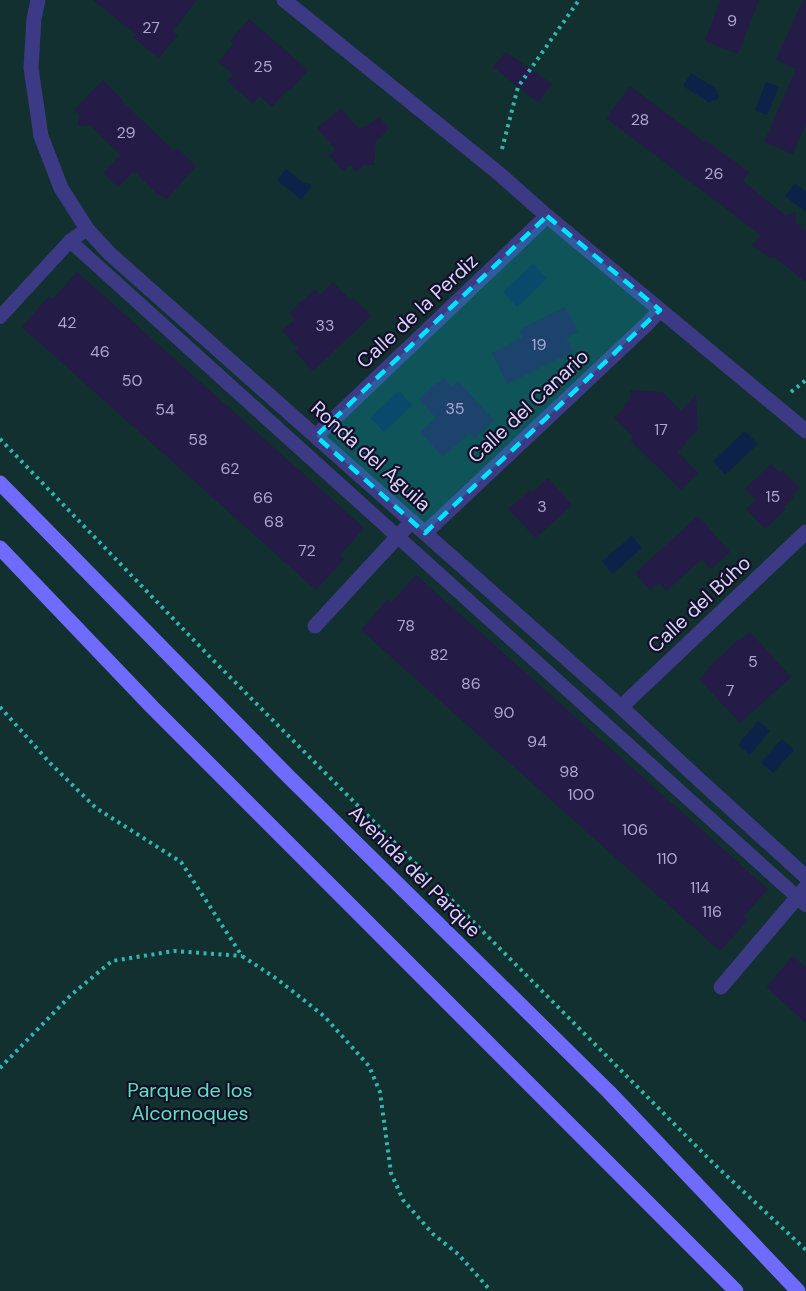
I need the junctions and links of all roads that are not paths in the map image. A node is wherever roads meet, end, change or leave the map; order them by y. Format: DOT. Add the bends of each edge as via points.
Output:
graph roads {
  1 [pos="38,0"];
  2 [pos="284,0"];
  3 [pos="547,216"];
  4 [pos="87,229"];
  5 [pos="70,241"];
  6 [pos="660,310"];
  7 [pos="0,318"];
  8 [pos="806,430"];
  9 [pos="316,436"];
  10 [pos="0,483"];
  11 [pos="412,521"];
  12 [pos="425,532"];
  13 [pos="806,532"];
  14 [pos="397,537"];
  15 [pos="0,549"];
  16 [pos="315,626"];
  17 [pos="621,707"];
  18 [pos="806,877"];
  19 [pos="803,897"];
  20 [pos="721,987"];
  21 [pos="736,1291"];
  22 [pos="798,1291"];
  1 -- 4 [label="street, Ronda del Águila" via="31,68 41,136 61,188"];
  2 -- 3 [label="street"];
  3 -- 6 [label="street"];
  3 -- 9 [label="street, Calle de la Perdiz"];
  4 -- 5 [label="lane"];
  4 -- 9 [label="street, Ronda del Águila" via="110,254"];
  5 -- 7 [label="lane"];
  5 -- 14 [label="lane"];
  6 -- 8 [label="street"];
  6 -- 12 [label="street, Calle del Canario"];
  9 -- 11 [label="street, Ronda del Águila"];
  10 -- 22 [label="street, Avenida del Parque" via="289,777 609,1092"];
  11 -- 12 [label="street, Ronda del Águila"];
  11 -- 14 [label="street"];
  12 -- 17 [label="street, Ronda del Águila"];
  13 -- 17 [label="street, Calle del Búho"];
  14 -- 16 [label="street"];
  14 -- 19 [label="lane"];
  15 -- 21 [label="street" via="161,717"];
  17 -- 18 [label="street, Ronda del Águila"];
  19 -- 20 [label="street"];
}
